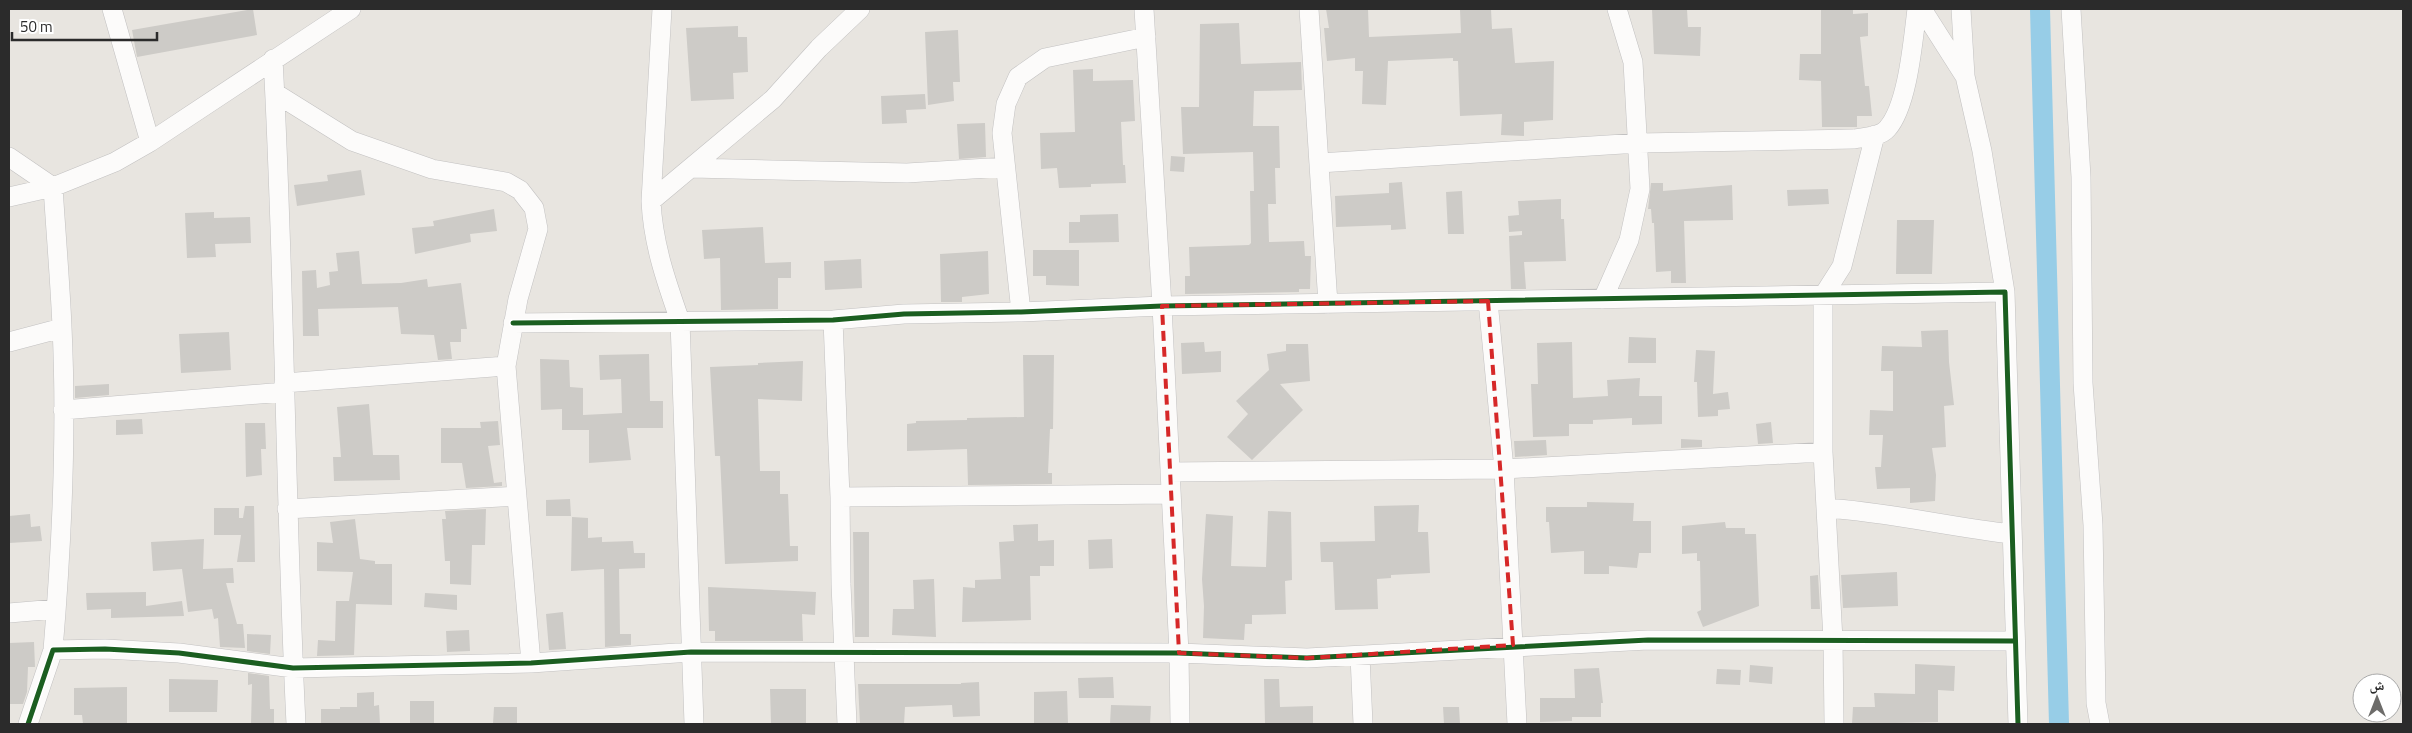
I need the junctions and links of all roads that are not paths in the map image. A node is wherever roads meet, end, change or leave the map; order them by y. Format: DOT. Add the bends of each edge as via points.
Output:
graph roads {
  1 [pos="112,9"];
  2 [pos="351,9"];
  3 [pos="662,9"];
  4 [pos="860,9"];
  5 [pos="1144,9"];
  6 [pos="1309,9"];
  7 [pos="1617,9"];
  8 [pos="1917,9"];
  9 [pos="1922,9"];
  10 [pos="1961,9"];
  11 [pos="2071,9"];
  12 [pos="1146,37"];
  13 [pos="273,59"];
  14 [pos="1965,76"];
  15 [pos="275,93"];
  16 [pos="1875,135"];
  17 [pos="150,142"];
  18 [pos="1639,143"];
  19 [pos="9,157"];
  20 [pos="1318,163"];
  21 [pos="1005,167"];
  22 [pos="692,168"];
  23 [pos="53,188"];
  24 [pos="9,197"];
  25 [pos="651,201"];
  26 [pos="2005,292"];
  27 [pos="1823,296"];
  28 [pos="1603,299"];
  29 [pos="1488,301"];
  30 [pos="1328,304"];
  31 [pos="1162,306"];
  32 [pos="1021,312"];
  33 [pos="833,320"];
  34 [pos="680,321"];
  35 [pos="513,323"];
  36 [pos="62,328"];
  37 [pos="9,342"];
  38 [pos="506,366"];
  39 [pos="284,388"];
  40 [pos="63,410"];
  41 [pos="1823,452"];
  42 [pos="1504,469"];
  43 [pos="1170,472"];
  44 [pos="1171,494"];
  45 [pos="517,496"];
  46 [pos="840,497"];
  47 [pos="1826,508"];
  48 [pos="287,509"];
  49 [pos="2012,534"];
  50 [pos="56,609"];
  51 [pos="9,613"];
  52 [pos="1833,640"];
  53 [pos="2015,641"];
  54 [pos="1513,645"];
  55 [pos="53,650"];
  56 [pos="691,652"];
  57 [pos="845,652"];
  58 [pos="1179,653"];
  59 [pos="1360,656"];
  60 [pos="530,663"];
  61 [pos="293,668"];
  62 [pos="28,724"];
  63 [pos="296,724"];
  64 [pos="694,724"];
  65 [pos="847,724"];
  66 [pos="1180,724"];
  67 [pos="1363,724"];
  68 [pos="1517,724"];
  69 [pos="1834,724"];
  70 [pos="2018,724"];
  71 [pos="2100,724"];
  1 -- 17 [label="street"];
  2 -- 13 [label="street"];
  3 -- 25 [label="street"];
  4 -- 22 [label="street" via="819,48 773,100"];
  5 -- 12 [label="street"];
  6 -- 20 [label="street"];
  7 -- 18 [label="street" via="1633,62"];
  8 -- 16 [label="street" via="1910,61 1897,113 1886,130"];
  9 -- 14 [label="street"];
  10 -- 14 [label="street"];
  11 -- 71 [label="street" via="2081,177 2083,383 2093,525 2096,693"];
  12 -- 21 [label="street" via="1045,58 1018,77 1006,104 1002,133"];
  12 -- 31 [label="street"];
  13 -- 15 [label="street"];
  13 -- 17 [label="street"];
  14 -- 26 [label="street" via="1982,150"];
  15 -- 35 [label="street" via="352,141 432,170 506,182 520,190 534,208 538,229"];
  15 -- 39 [label="street"];
  16 -- 18 [label="street" via="1854,139"];
  16 -- 27 [label="street" via="1842,266"];
  17 -- 23 [label="street" via="108,166"];
  18 -- 20 [label="street"];
  18 -- 28 [label="street" via="1640,189 1629,240"];
  19 -- 23 [label="street"];
  20 -- 30 [label="street"];
  21 -- 22 [label="street" via="907,173"];
  21 -- 32 [label="street"];
  22 -- 25 [label="street"];
  23 -- 24 [label="street"];
  23 -- 36 [label="street"];
  25 -- 34 [label="street" via="658,258"];
  26 -- 27 [label="street"];
  26 -- 49 [label="street"];
  27 -- 28 [label="street"];
  27 -- 41 [label="street"];
  28 -- 29 [label="street"];
  29 -- 30 [label="street"];
  29 -- 42 [label="street"];
  30 -- 31 [label="street"];
  31 -- 32 [label="street"];
  31 -- 43 [label="street"];
  32 -- 33 [label="street" via="904,314"];
  33 -- 34 [label="street"];
  33 -- 46 [label="street"];
  34 -- 35 [label="street"];
  34 -- 56 [label="street"];
  35 -- 38 [label="street"];
  36 -- 37 [label="street"];
  36 -- 40 [label="street"];
  38 -- 39 [label="street"];
  38 -- 45 [label="street"];
  39 -- 40 [label="street"];
  39 -- 48 [label="street"];
  40 -- 50 [label="street"];
  41 -- 42 [label="street"];
  41 -- 47 [label="street"];
  42 -- 43 [label="street"];
  42 -- 54 [label="street"];
  43 -- 44 [label="street"];
  44 -- 46 [label="street"];
  44 -- 58 [label="street"];
  45 -- 48 [label="street"];
  45 -- 60 [label="street"];
  46 -- 57 [label="street"];
  47 -- 49 [label="street" via="1862,510"];
  47 -- 52 [label="street"];
  48 -- 61 [label="street"];
  49 -- 53 [label="street"];
  50 -- 51 [label="street"];
  50 -- 55 [label="street"];
  52 -- 53 [label="street"];
  52 -- 54 [label="street" via="1648,640"];
  52 -- 69 [label="street"];
  53 -- 70 [label="street"];
  54 -- 59 [label="street"];
  54 -- 68 [label="street"];
  55 -- 61 [label="street" via="180,653"];
  55 -- 62 [label="street"];
  56 -- 57 [label="street"];
  56 -- 60 [label="street"];
  56 -- 64 [label="street"];
  57 -- 58 [label="street"];
  57 -- 65 [label="street"];
  58 -- 59 [label="street" via="1247,657"];
  58 -- 66 [label="street"];
  59 -- 67 [label="street"];
  60 -- 61 [label="street"];
  61 -- 63 [label="street"];
}
